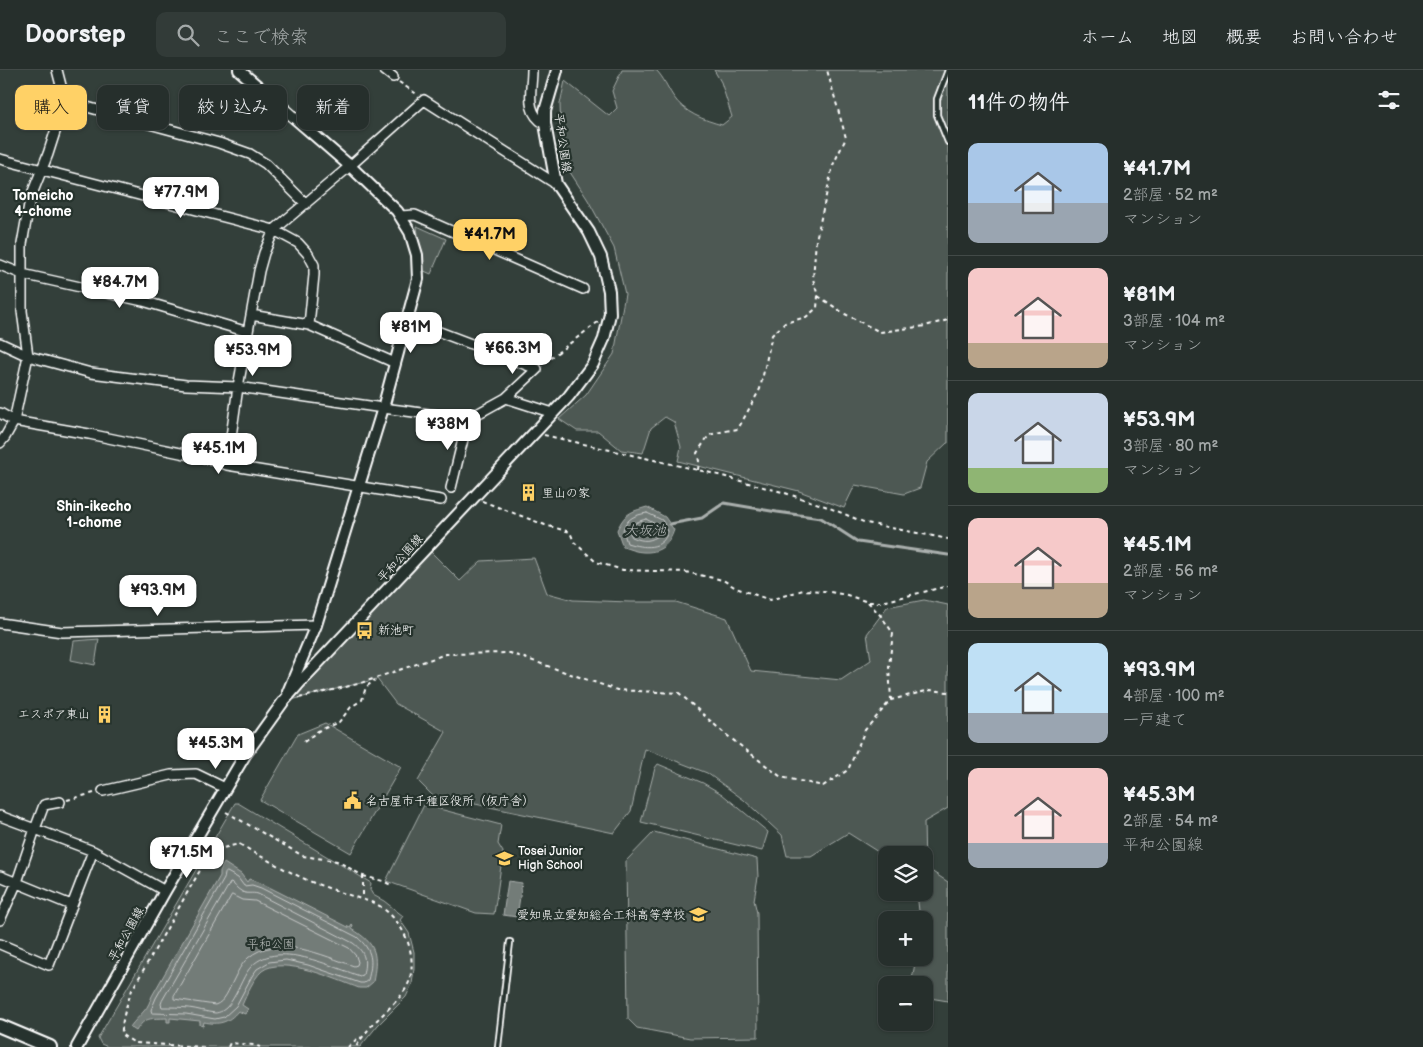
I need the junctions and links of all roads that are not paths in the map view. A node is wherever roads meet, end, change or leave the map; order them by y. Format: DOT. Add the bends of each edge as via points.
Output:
graph roads {
  1 [pos="57,70"];
  2 [pos="240,70"];
  3 [pos="384,70"];
  4 [pos="532,70"];
  5 [pos="557,70"];
  6 [pos="948,70"];
  7 [pos="393,77"];
  8 [pos="61,85"];
  9 [pos="87,106"];
  10 [pos="545,124"];
  11 [pos="56,130"];
  12 [pos="948,142"];
  13 [pos="0,159"];
  14 [pos="350,166"];
  15 [pos="42,170"];
  16 [pos="556,184"];
  17 [pos="306,204"];
  18 [pos="400,216"];
  19 [pos="274,230"];
  20 [pos="0,265"];
  21 [pos="22,274"];
  22 [pos="584,289"];
  23 [pos="251,316"];
  24 [pos="408,320"];
  25 [pos="309,325"];
  26 [pos="248,332"];
  27 [pos="0,343"];
  28 [pos="28,356"];
  29 [pos="395,363"];
  30 [pos="238,387"];
  31 [pos="506,398"];
  32 [pos="383,408"];
  33 [pos="0,413"];
  34 [pos="553,413"];
  35 [pos="468,419"];
  36 [pos="14,421"];
  37 [pos="0,443"];
  38 [pos="227,465"];
  39 [pos="358,486"];
  40 [pos="452,488"];
  41 [pos="441,500"];
  42 [pos="0,624"];
  43 [pos="316,624"];
  44 [pos="283,702"];
  45 [pos="225,788"];
  46 [pos="103,792"];
  47 [pos="60,802"];
  48 [pos="0,816"];
  49 [pos="35,830"];
  50 [pos="93,852"];
  51 [pos="0,876"];
  52 [pos="17,882"];
  53 [pos="165,891"];
  54 [pos="71,905"];
  55 [pos="0,920"];
  56 [pos="510,942"];
  57 [pos="0,944"];
  58 [pos="0,1026"];
  59 [pos="50,1047"];
  60 [pos="77,1047"];
  61 [pos="498,1047"];
  1 -- 8 [label="street"];
  2 -- 14 [label="street"];
  3 -- 7 [label="street"];
  4 -- 10 [label="street" via="531,109 536,120"];
  5 -- 10 [label="street, 平和公園線" via="545,111"];
  6 -- 12 [label="lane" via="936,99 937,115"];
  9 -- 17 [label="street" via="250,154 266,164"];
  10 -- 16 [label="street, 平和公園線"];
  11 -- 15 [label="street"];
  13 -- 15 [label="street"];
  14 -- 16 [label="street" via="424,100"];
  14 -- 17 [label="street"];
  14 -- 18 [label="street"];
  15 -- 19 [label="street"];
  15 -- 21 [label="street" via="30,199 22,244"];
  16 -- 34 [label="street, 平和公園線" via="589,232 601,257 609,291 610,314 594,364"];
  17 -- 19 [label="street"];
  18 -- 22 [label="street" via="415,215"];
  18 -- 24 [label="street" via="410,232 417,255 418,279"];
  19 -- 23 [label="street" via="259,271"];
  19 -- 25 [label="street" via="298,243 314,265"];
  20 -- 21 [label="street"];
  21 -- 26 [label="street" via="143,302"];
  21 -- 28 [label="street" via="22,311"];
  23 -- 25 [label="street"];
  23 -- 26 [label="street"];
  24 -- 29 [label="street"];
  24 -- 31 [label="street" via="536,369"];
  25 -- 29 [label="street"];
  26 -- 30 [label="street"];
  27 -- 28 [label="street"];
  28 -- 30 [label="street" via="91,373 186,385"];
  28 -- 36 [label="street"];
  29 -- 32 [label="street"];
  30 -- 32 [label="street"];
  30 -- 38 [label="street"];
  31 -- 34 [label="street"];
  31 -- 35 [label="street"];
  32 -- 35 [label="street"];
  32 -- 39 [label="street"];
  33 -- 36 [label="street"];
  34 -- 44 [label="street, 平和公園線"];
  35 -- 40 [label="street"];
  36 -- 37 [label="street"];
  36 -- 38 [label="street"];
  38 -- 39 [label="street"];
  39 -- 41 [label="street"];
  39 -- 43 [label="street"];
  42 -- 43 [label="street" via="62,632"];
  43 -- 44 [label="street"];
  44 -- 45 [label="street, 平和公園線"];
  45 -- 46 [label="street" via="196,774 179,774"];
  45 -- 53 [label="street, 平和公園線"];
  47 -- 49 [label="street" via="44,805"];
  48 -- 49 [label="street"];
  49 -- 50 [label="street"];
  49 -- 52 [label="street"];
  50 -- 53 [label="street"];
  50 -- 54 [label="street"];
  51 -- 52 [label="street"];
  52 -- 54 [label="street"];
  52 -- 55 [label="street"];
  53 -- 60 [label="street, 平和公園線"];
  54 -- 57 [label="street" via="49,965"];
  56 -- 61 [label="lane"];
  58 -- 59 [label="main road"];
}
